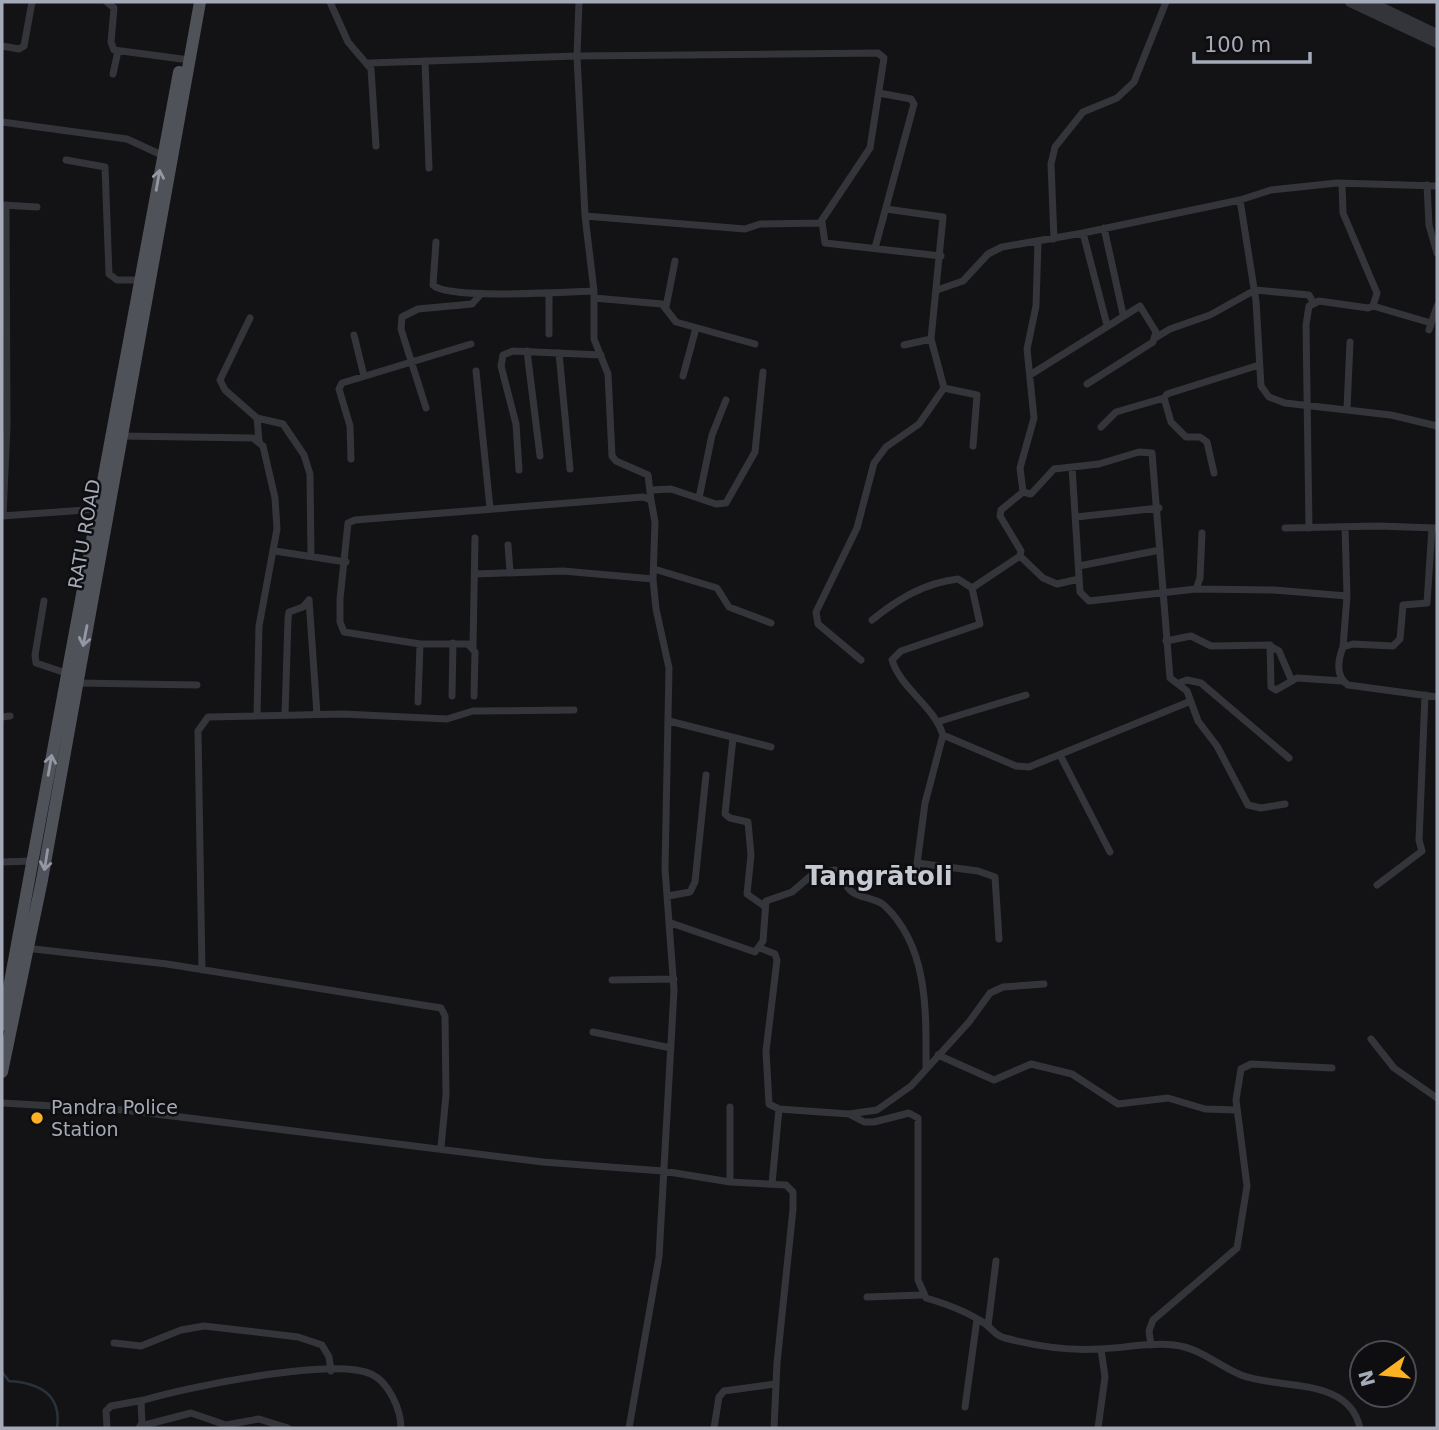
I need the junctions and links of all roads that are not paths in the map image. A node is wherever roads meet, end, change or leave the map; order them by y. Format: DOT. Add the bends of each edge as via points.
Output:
graph roads {
  1 [pos="32,2"];
  2 [pos="107,2"];
  3 [pos="191,2"];
  4 [pos="200,2"];
  5 [pos="330,2"];
  6 [pos="579,2"];
  7 [pos="1166,2"];
  8 [pos="1350,2"];
  9 [pos="1370,2"];
  10 [pos="1437,34"];
  11 [pos="1437,43"];
  12 [pos="2,46"];
  13 [pos="118,51"];
  14 [pos="577,56"];
  15 [pos="182,59"];
  16 [pos="425,61"];
  17 [pos="369,64"];
  18 [pos="113,74"];
  19 [pos="878,93"];
  20 [pos="2,122"];
  21 [pos="376,146"];
  22 [pos="168,157"];
  23 [pos="66,160"];
  24 [pos="429,168"];
  25 [pos="1342,184"];
  26 [pos="1427,185"];
  27 [pos="1437,186"];
  28 [pos="1240,200"];
  29 [pos="4,205"];
  30 [pos="37,207"];
  31 [pos="886,209"];
  32 [pos="585,216"];
  33 [pos="822,222"];
  34 [pos="1104,228"];
  35 [pos="1083,233"];
  36 [pos="1054,239"];
  37 [pos="436,242"];
  38 [pos="1038,242"];
  39 [pos="875,248"];
  40 [pos="1437,253"];
  41 [pos="941,256"];
  42 [pos="676,261"];
  43 [pos="141,280"];
  44 [pos="937,290"];
  45 [pos="1255,290"];
  46 [pos="549,293"];
  47 [pos="481,294"];
  48 [pos="594,294"];
  49 [pos="1313,302"];
  50 [pos="1373,306"];
  51 [pos="1437,306"];
  52 [pos="666,307"];
  53 [pos="1123,314"];
  54 [pos="250,318"];
  55 [pos="1107,325"];
  56 [pos="696,328"];
  57 [pos="549,334"];
  58 [pos="354,335"];
  59 [pos="1155,338"];
  60 [pos="931,339"];
  61 [pos="1350,342"];
  62 [pos="471,344"];
  63 [pos="755,344"];
  64 [pos="904,345"];
  65 [pos="527,351"];
  66 [pos="559,352"];
  67 [pos="601,355"];
  68 [pos="411,362"];
  69 [pos="1259,365"];
  70 [pos="476,370"];
  71 [pos="763,372"];
  72 [pos="1030,375"];
  73 [pos="364,376"];
  74 [pos="683,376"];
  75 [pos="1087,384"];
  76 [pos="944,388"];
  77 [pos="1164,398"];
  78 [pos="726,400"];
  79 [pos="1309,404"];
  80 [pos="426,408"];
  81 [pos="1347,409"];
  82 [pos="257,418"];
  83 [pos="1437,426"];
  84 [pos="1101,428"];
  85 [pos="121,436"];
  86 [pos="259,441"];
  87 [pos="973,446"];
  88 [pos="540,456"];
  89 [pos="351,459"];
  90 [pos="1072,467"];
  91 [pos="570,469"];
  92 [pos="519,470"];
  93 [pos="1214,472"];
  94 [pos="652,490"];
  95 [pos="1023,492"];
  96 [pos="699,498"];
  97 [pos="651,500"];
  98 [pos="490,508"];
  99 [pos="1158,508"];
  100 [pos="99,509"];
  101 [pos="2,516"];
  102 [pos="1076,517"];
  103 [pos="1345,527"];
  104 [pos="1285,528"];
  105 [pos="1309,528"];
  106 [pos="1435,528"];
  107 [pos="1202,533"];
  108 [pos="475,538"];
  109 [pos="508,545"];
  110 [pos="1160,550"];
  111 [pos="275,551"];
  112 [pos="311,555"];
  113 [pos="1020,556"];
  114 [pos="346,562"];
  115 [pos="1079,566"];
  116 [pos="654,569"];
  117 [pos="510,572"];
  118 [pos="475,574"];
  119 [pos="653,579"];
  120 [pos="1079,579"];
  121 [pos="972,589"];
  122 [pos="1196,589"];
  123 [pos="1162,591"];
  124 [pos="1347,596"];
  125 [pos="44,601"];
  126 [pos="872,620"];
  127 [pos="771,623"];
  128 [pos="1166,641"];
  129 [pos="453,643"];
  130 [pos="419,644"];
  131 [pos="1270,645"];
  132 [pos="473,647"];
  133 [pos="1343,647"];
  134 [pos="861,660"];
  135 [pos="66,673"];
  136 [pos="1291,679"];
  137 [pos="1342,681"];
  138 [pos="1179,682"];
  139 [pos="76,683"];
  140 [pos="197,685"];
  141 [pos="1026,695"];
  142 [pos="1425,695"];
  143 [pos="452,696"];
  144 [pos="474,696"];
  145 [pos="1437,697"];
  146 [pos="1191,701"];
  147 [pos="418,702"];
  148 [pos="575,710"];
  149 [pos="317,714"];
  150 [pos="257,715"];
  151 [pos="285,715"];
  152 [pos="669,721"];
  153 [pos="937,722"];
  154 [pos="943,734"];
  155 [pos="733,738"];
  156 [pos="771,747"];
  157 [pos="1060,755"];
  158 [pos="1289,758"];
  159 [pos="706,775"];
  160 [pos="1285,804"];
  161 [pos="1110,852"];
  162 [pos="33,861"];
  163 [pos="2,862"];
  164 [pos="917,863"];
  165 [pos="915,879"];
  166 [pos="1377,885"];
  167 [pos="667,896"];
  168 [pos="764,906"];
  169 [pos="671,923"];
  170 [pos="999,939"];
  171 [pos="23,947"];
  172 [pos="760,948"];
  173 [pos="202,970"];
  174 [pos="674,979"];
  175 [pos="612,980"];
  176 [pos="1044,984"];
  177 [pos="2,1025"];
  178 [pos="593,1032"];
  179 [pos="1371,1039"];
  180 [pos="671,1048"];
  181 [pos="938,1055"];
  182 [pos="926,1068"];
  183 [pos="1332,1068"];
  184 [pos="2,1072"];
  185 [pos="1437,1098"];
  186 [pos="2,1102"];
  187 [pos="730,1107"];
  188 [pos="779,1109"];
  189 [pos="1237,1110"];
  190 [pos="849,1114"];
  191 [pos="441,1147"];
  192 [pos="663,1171"];
  193 [pos="730,1182"];
  194 [pos="772,1184"];
  195 [pos="996,1261"];
  196 [pos="922,1295"];
  197 [pos="867,1297"];
  198 [pos="977,1320"];
  199 [pos="988,1326"];
  200 [pos="114,1343"];
  201 [pos="1151,1345"];
  202 [pos="1101,1349"];
  203 [pos="331,1371"];
  204 [pos="775,1384"];
  205 [pos="144,1400"];
  206 [pos="965,1407"];
  207 [pos="226,1426"];
  208 [pos="140,1427"];
  209 [pos="107,1428"];
  210 [pos="288,1428"];
  211 [pos="401,1428"];
  212 [pos="629,1428"];
  213 [pos="714,1428"];
  214 [pos="774,1428"];
  215 [pos="1098,1428"];
  216 [pos="1360,1428"];
  1 -- 12 [label="street" via="24,46 19,50"];
  2 -- 13 [label="street" via="114,8 111,42"];
  3 -- 15 [label="main road, RATU ROAD"];
  4 -- 22 [label="main road, RATU ROAD"];
  5 -- 17 [label="street" via="348,42"];
  6 -- 14 [label="street"];
  7 -- 36 [label="street" via="1134,82 1116,98 1083,112 1055,147 1051,164"];
  8 -- 11 [label="street"];
  9 -- 10 [label="street"];
  13 -- 15 [label="street"];
  13 -- 18 [label="street"];
  14 -- 16 [label="street"];
  14 -- 19 [label="street" via="878,53 884,58"];
  14 -- 32 [label="street"];
  15 -- 22 [label="main road, RATU ROAD"];
  16 -- 17 [label="street"];
  16 -- 24 [label="street"];
  17 -- 21 [label="street"];
  19 -- 31 [label="street" via="911,99 914,104"];
  19 -- 33 [label="street" via="870,148"];
  20 -- 22 [label="street" via="127,139"];
  43 -- 22 [label="main road, RATU ROAD, one-way"];
  22 -- 85 [label="main road, RATU ROAD"];
  23 -- 43 [label="street" via="105,167 109,274 117,280"];
  25 -- 26 [label="street"];
  25 -- 28 [label="street" via="1271,190"];
  25 -- 50 [label="street" via="1343,214 1376,285"];
  26 -- 27 [label="street"];
  26 -- 40 [label="street" via="1429,225"];
  28 -- 34 [label="street"];
  28 -- 45 [label="street"];
  29 -- 30 [label="street"];
  29 -- 101 [label="street" via="7,426"];
  31 -- 39 [label="street"];
  31 -- 41 [label="street" via="943,217"];
  32 -- 33 [label="street" via="746,229 760,224"];
  32 -- 48 [label="street"];
  33 -- 39 [label="street" via="825,243"];
  34 -- 35 [label="street"];
  34 -- 53 [label="street"];
  35 -- 36 [label="street"];
  35 -- 55 [label="street"];
  36 -- 38 [label="street"];
  37 -- 47 [label="street" via="436,288"];
  38 -- 44 [label="street" via="996,249 963,281"];
  38 -- 72 [label="street" via="1037,306 1028,339"];
  39 -- 41 [label="street"];
  41 -- 44 [label="street"];
  42 -- 52 [label="street"];
  43 -- 100 [label="main road, RATU ROAD"];
  44 -- 60 [label="street"];
  45 -- 49 [label="street" via="1308,295"];
  45 -- 59 [label="street"];
  45 -- 69 [label="street"];
  46 -- 47 [label="street"];
  46 -- 48 [label="street"];
  46 -- 57 [label="street"];
  47 -- 68 [label="street" via="472,304 404,314 400,323"];
  48 -- 52 [label="street"];
  48 -- 67 [label="street" via="594,339"];
  49 -- 50 [label="street" via="1358,309"];
  49 -- 79 [label="street" via="1308,306 1306,326"];
  50 -- 51 [label="street" via="1430,326"];
  52 -- 56 [label="street" via="672,320"];
  53 -- 55 [label="street"];
  53 -- 59 [label="street" via="1140,306"];
  54 -- 82 [label="street" via="220,380"];
  55 -- 72 [label="street"];
  56 -- 63 [label="street"];
  56 -- 74 [label="street"];
  58 -- 73 [label="street"];
  59 -- 75 [label="street"];
  60 -- 64 [label="street"];
  60 -- 76 [label="street"];
  61 -- 81 [label="street"];
  62 -- 68 [label="street"];
  65 -- 66 [label="street"];
  65 -- 88 [label="street"];
  65 -- 92 [label="street" via="508,352 501,360 516,424"];
  66 -- 67 [label="street"];
  66 -- 91 [label="street"];
  67 -- 94 [label="street" via="608,374 612,456 648,475"];
  68 -- 73 [label="street"];
  68 -- 80 [label="street"];
  69 -- 77 [label="street"];
  69 -- 79 [label="street" via="1261,386 1269,397"];
  70 -- 98 [label="street"];
  71 -- 96 [label="street" via="750,466 726,503"];
  72 -- 95 [label="street" via="1034,418 1020,468"];
  73 -- 89 [label="street" via="342,383 339,389 350,422"];
  76 -- 87 [label="street" via="977,395"];
  76 -- 134 [label="street" via="919,424 886,447 874,463 857,528 816,612 818,624"];
  77 -- 84 [label="street" via="1116,412"];
  77 -- 93 [label="street" via="1175,427 1186,437 1207,442"];
  78 -- 96 [label="street" via="712,435"];
  79 -- 81 [label="street"];
  79 -- 105 [label="street"];
  81 -- 83 [label="street"];
  82 -- 86 [label="street"];
  82 -- 112 [label="street" via="283,424 304,455 312,489"];
  85 -- 86 [label="street"];
  85 -- 139 [label="main road, RATU ROAD, one-way"];
  86 -- 111 [label="street" via="275,498"];
  90 -- 95 [label="street" via="1054,469 1031,494"];
  90 -- 99 [label="street" via="1152,453"];
  90 -- 102 [label="street"];
  94 -- 96 [label="street" via="671,489"];
  94 -- 97 [label="street"];
  95 -- 113 [label="street" via="1000,516"];
  97 -- 98 [label="street"];
  97 -- 116 [label="street"];
  98 -- 114 [label="street" via="351,521 346,530"];
  99 -- 102 [label="street"];
  99 -- 110 [label="street"];
  100 -- 101 [label="street"];
  100 -- 135 [label="main road, RATU ROAD"];
  102 -- 115 [label="street"];
  103 -- 105 [label="street"];
  103 -- 106 [label="street"];
  103 -- 124 [label="street"];
  104 -- 105 [label="street"];
  106 -- 133 [label="street" via="1429,598 1423,604 1403,604 1398,643"];
  107 -- 122 [label="street"];
  108 -- 118 [label="street"];
  109 -- 117 [label="street"];
  110 -- 115 [label="street"];
  110 -- 123 [label="street"];
  111 -- 112 [label="street"];
  111 -- 150 [label="street" via="259,626"];
  112 -- 114 [label="street"];
  113 -- 120 [label="street" via="1057,584"];
  113 -- 121 [label="street"];
  114 -- 130 [label="street" via="340,599 344,632"];
  115 -- 120 [label="street"];
  116 -- 119 [label="street"];
  116 -- 127 [label="street" via="717,588 729,607"];
  117 -- 118 [label="street"];
  117 -- 119 [label="street"];
  118 -- 132 [label="street"];
  119 -- 152 [label="street" via="669,668"];
  120 -- 123 [label="street" via="1080,592 1089,601"];
  121 -- 126 [label="street" via="958,579 918,589"];
  121 -- 153 [label="street" via="981,618 977,627 901,651 892,660 895,671"];
  122 -- 123 [label="street"];
  122 -- 124 [label="street"];
  123 -- 128 [label="street"];
  124 -- 133 [label="street"];
  125 -- 135 [label="street" via="36,663"];
  128 -- 131 [label="street" via="1201,637 1211,646"];
  128 -- 138 [label="street" via="1170,678"];
  129 -- 130 [label="street"];
  129 -- 132 [label="street"];
  129 -- 143 [label="street"];
  130 -- 147 [label="street"];
  131 -- 136 [label="street" via="1279,651"];
  131 -- 136 [label="street" via="1271,687 1281,690"];
  132 -- 144 [label="street"];
  133 -- 137 [label="street" via="1338,671"];
  162 -- 135 [label="main road, RATU ROAD, one-way"];
  136 -- 137 [label="street"];
  137 -- 142 [label="street"];
  138 -- 146 [label="street"];
  138 -- 158 [label="street" via="1201,683"];
  139 -- 140 [label="street"];
  139 -- 171 [label="main road, RATU ROAD, one-way"];
  141 -- 153 [label="street"];
  142 -- 145 [label="street"];
  142 -- 166 [label="street" via="1422,851"];
  146 -- 157 [label="street"];
  146 -- 160 [label="street" via="1248,805"];
  148 -- 149 [label="street" via="473,711 447,719"];
  149 -- 151 [label="street"];
  149 -- 151 [label="street" via="309,600 289,612"];
  150 -- 151 [label="street"];
  150 -- 173 [label="street" via="208,717 198,731"];
  152 -- 155 [label="street"];
  152 -- 167 [label="street"];
  153 -- 154 [label="street"];
  154 -- 157 [label="street" via="1023,768"];
  154 -- 164 [label="street" via="925,803"];
  155 -- 156 [label="street"];
  155 -- 168 [label="street" via="725,814 748,822 747,894"];
  157 -- 161 [label="street"];
  159 -- 167 [label="street" via="695,882 690,891"];
  162 -- 163 [label="street"];
  162 -- 171 [label="main road, RATU ROAD"];
  164 -- 165 [label="street"];
  164 -- 170 [label="street" via="995,877"];
  167 -- 169 [label="street"];
  168 -- 172 [label="street"];
  168 -- 182 [label="street" via="771,898 792,892 809,876 831,870 838,872 851,892 883,904 898,923 922,974"];
  169 -- 172 [label="street" via="742,950"];
  169 -- 174 [label="street"];
  171 -- 173 [label="street"];
  171 -- 177 [label="main road, RATU ROAD"];
  171 -- 184 [label="main road, RATU ROAD"];
  172 -- 188 [label="street" via="777,956 766,1051 769,1104"];
  173 -- 191 [label="street" via="441,1008 445,1016 446,1095"];
  174 -- 175 [label="street"];
  174 -- 180 [label="street"];
  176 -- 181 [label="street" via="995,989"];
  178 -- 180 [label="street"];
  179 -- 185 [label="street" via="1405,1078"];
  180 -- 192 [label="street"];
  181 -- 182 [label="street"];
  181 -- 189 [label="street" via="994,1080 1031,1064 1065,1071 1118,1104 1168,1098 1205,1110"];
  182 -- 190 [label="street" via="911,1086 877,1110"];
  183 -- 189 [label="street" via="1246,1066 1238,1078"];
  186 -- 191 [label="street" via="124,1110"];
  187 -- 193 [label="street"];
  188 -- 190 [label="street"];
  188 -- 194 [label="street"];
  189 -- 201 [label="street" via="1247,1186 1237,1248 1153,1320"];
  190 -- 196 [label="street" via="864,1122 909,1113 918,1118 918,1280"];
  191 -- 192 [label="street" via="543,1162"];
  192 -- 193 [label="street"];
  192 -- 212 [label="street" via="659,1257"];
  193 -- 194 [label="street"];
  194 -- 204 [label="street" via="786,1185 794,1200"];
  195 -- 199 [label="street"];
  196 -- 197 [label="street"];
  196 -- 198 [label="street"];
  198 -- 199 [label="street"];
  198 -- 206 [label="street"];
  199 -- 202 [label="street" via="1003,1338"];
  200 -- 203 [label="street" via="142,1346 204,1326 298,1337 322,1345"];
  201 -- 202 [label="street"];
  201 -- 216 [label="street" via="1190,1348 1242,1376 1321,1391 1348,1405"];
  202 -- 215 [label="street" via="1104,1387"];
  203 -- 205 [label="street" via="236,1380"];
  203 -- 211 [label="street" via="362,1372 378,1378 398,1408"];
  204 -- 213 [label="street" via="723,1391"];
  204 -- 214 [label="street"];
  205 -- 208 [label="street"];
  205 -- 209 [label="street" via="111,1406 106,1411"];
  207 -- 208 [label="street" via="191,1413"];
  207 -- 210 [label="street" via="259,1419"];
}
